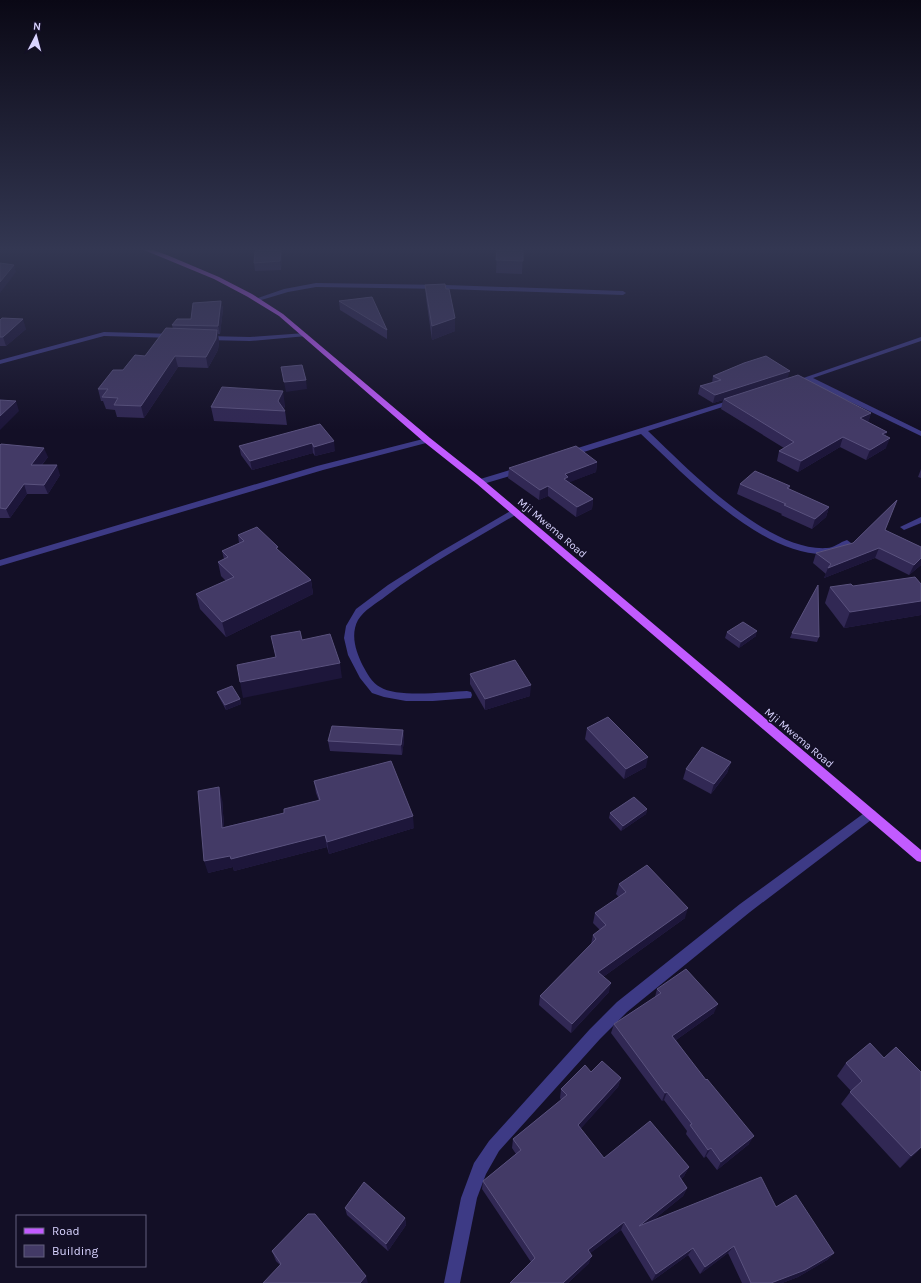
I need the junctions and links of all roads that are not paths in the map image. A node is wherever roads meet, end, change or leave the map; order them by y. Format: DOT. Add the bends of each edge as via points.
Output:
graph roads {
  1 [pos="272,310"];
  2 [pos="305,335"];
  3 [pos="183,337"];
  4 [pos="198,337"];
  5 [pos="921,339"];
  6 [pos="0,362"];
  7 [pos="807,378"];
  8 [pos="784,386"];
  9 [pos="740,400"];
  10 [pos="642,431"];
  11 [pos="921,434"];
  12 [pos="427,440"];
  13 [pos="561,456"];
  14 [pos="525,468"];
  15 [pos="480,482"];
  16 [pos="514,512"];
  17 [pos="921,520"];
  18 [pos="904,527"];
  19 [pos="847,543"];
  20 [pos="0,563"];
  21 [pos="467,695"];
  22 [pos="871,814"];
  23 [pos="921,857"];
  24 [pos="452,1283"];
  1 -- 2 [label="main road, Mji Mwema Road"];
  2 -- 4 [label="street" via="250,339"];
  2 -- 12 [label="main road, Mji Mwema Road"];
  3 -- 6 [label="street" via="104,334"];
  5 -- 7 [label="street"];
  7 -- 8 [label="street"];
  7 -- 11 [label="street"];
  9 -- 10 [label="street"];
  10 -- 13 [label="street"];
  10 -- 19 [label="street" via="740,517 780,541 810,551 827,552"];
  12 -- 15 [label="main road, Mji Mwema Road"];
  12 -- 20 [label="street" via="320,468"];
  14 -- 15 [label="street"];
  15 -- 16 [label="main road, Mji Mwema Road"];
  16 -- 21 [label="street" via="388,590 353,619 348,632 350,648 358,667 376,690 385,694 404,696"];
  16 -- 22 [label="main road, Mji Mwema Road"];
  17 -- 18 [label="street"];
  22 -- 23 [label="main road, Mji Mwema Road"];
  22 -- 24 [label="street" via="745,908 622,1007 494,1146 480,1169 469,1198"];
}
